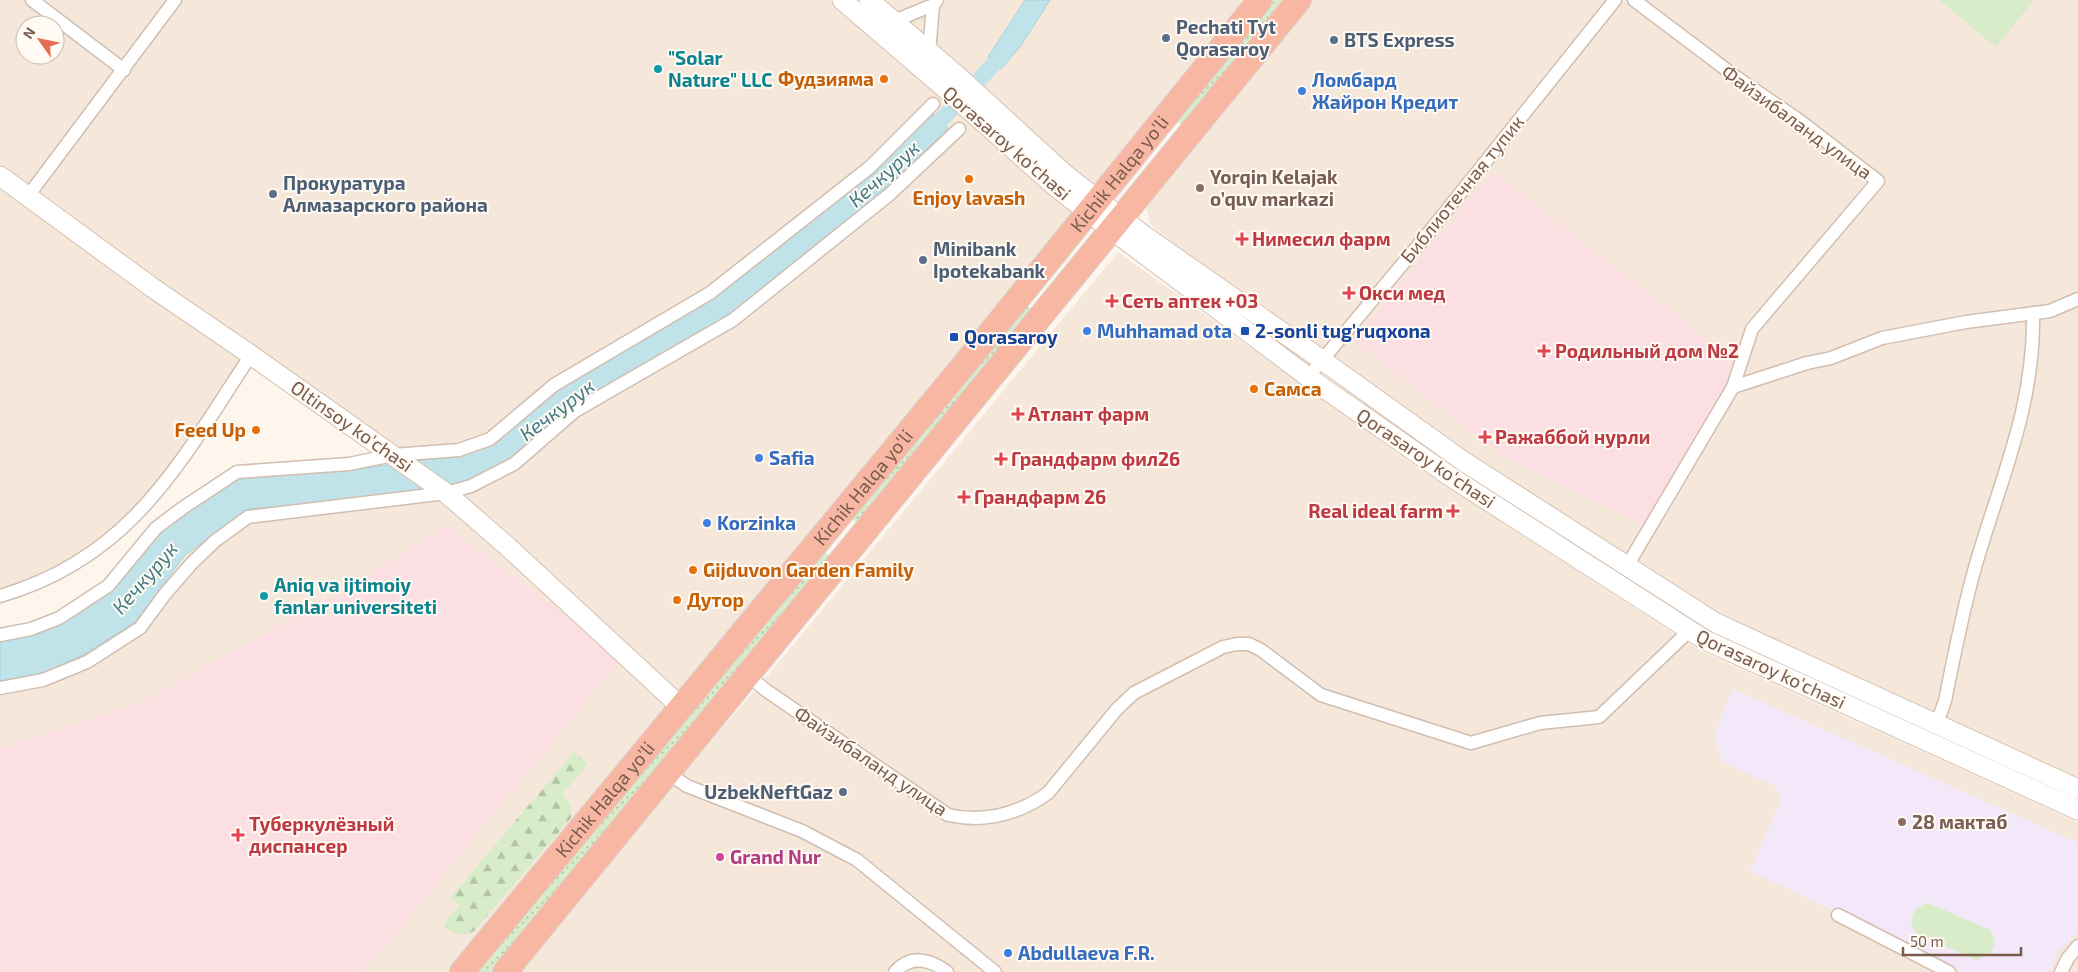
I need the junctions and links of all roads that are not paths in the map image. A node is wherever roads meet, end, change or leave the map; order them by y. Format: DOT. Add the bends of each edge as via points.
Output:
graph roads {
  1 [pos="32,0"];
  2 [pos="175,0"];
  3 [pos="842,0"];
  4 [pos="869,0"];
  5 [pos="1260,0"];
  6 [pos="1299,0"];
  7 [pos="1615,0"];
  8 [pos="1634,0"];
  9 [pos="935,2"];
  10 [pos="894,21"];
  11 [pos="929,52"];
  12 [pos="124,70"];
  13 [pos="954,85"];
  14 [pos="933,104"];
  15 [pos="959,129"];
  16 [pos="0,176"];
  17 [pos="28,196"];
  18 [pos="1093,206"];
  19 [pos="1116,224"];
  20 [pos="2078,299"];
  21 [pos="2033,313"];
  22 [pos="251,354"];
  23 [pos="1322,360"];
  24 [pos="1308,377"];
  25 [pos="1733,387"];
  26 [pos="393,455"];
  27 [pos="446,493"];
  28 [pos="828,529"];
  29 [pos="850,549"];
  30 [pos="1627,566"];
  31 [pos="0,596"];
  32 [pos="1690,630"];
  33 [pos="0,635"];
  34 [pos="747,676"];
  35 [pos="0,688"];
  36 [pos="680,706"];
  37 [pos="1938,723"];
  38 [pos="668,773"];
  39 [pos="2078,788"];
  40 [pos="2078,810"];
  41 [pos="1838,915"];
  42 [pos="2078,946"];
  43 [pos="943,969"];
  44 [pos="462,972"];
  45 [pos="505,972"];
  46 [pos="895,972"];
  47 [pos="995,972"];
  48 [pos="1950,972"];
  49 [pos="2061,972"];
  1 -- 12 [label="street"];
  2 -- 12 [label="street"];
  3 -- 13 [label="main road, Qorasaroy ko'chasi"];
  4 -- 10 [label="main road, Qorasaroy ko'chasi"];
  5 -- 18 [label="highway, Kichik Halqa yo'li"];
  6 -- 19 [label="highway, Kichik Halqa yo'li"];
  7 -- 23 [label="street, Библиотечная тупик"];
  8 -- 25 [label="street, Файзибаланд улица" via="1878,181 1752,330"];
  9 -- 10 [label="street"];
  9 -- 11 [label="street"];
  10 -- 11 [label="main road, Qorasaroy ko'chasi"];
  11 -- 13 [label="main road, Qorasaroy ko'chasi"];
  12 -- 17 [label="street"];
  13 -- 18 [label="main road, Qorasaroy ko'chasi" via="1057,188"];
  14 -- 26 [label="street" via="870,167 710,293 554,385 490,439 459,450"];
  15 -- 27 [label="street" via="890,194 733,320 575,411 514,464 471,486"];
  16 -- 17 [label="main road, Oltinsoy ko'chasi"];
  17 -- 22 [label="main road, Oltinsoy ko'chasi" via="153,288"];
  18 -- 19 [label="main road, Qorasaroy ko'chasi"];
  18 -- 28 [label="highway, Kichik Halqa yo'li"];
  19 -- 23 [label="main road, Qorasaroy ko'chasi"];
  19 -- 24 [label="main road, Qorasaroy ko'chasi"];
  19 -- 29 [label="highway, Kichik Halqa yo'li"];
  20 -- 21 [label="street" via="2050,311"];
  21 -- 25 [label="street" via="1882,338 1831,358"];
  21 -- 37 [label="street" via="2029,383 1976,564"];
  22 -- 26 [label="main road, Oltinsoy ko'chasi"];
  22 -- 31 [label="street" via="170,477 129,523 100,548 68,567"];
  23 -- 24 [label="street, Библиотечная тупик"];
  23 -- 30 [label="main road, Qorasaroy ko'chasi" via="1463,461"];
  24 -- 32 [label="main road, Qorasaroy ko'chasi" via="1451,477"];
  25 -- 30 [label="street, Файзибаланд улица"];
  26 -- 27 [label="main road, Oltinsoy ko'chasi"];
  26 -- 33 [label="street" via="349,464 237,472 156,528 108,586 59,618 31,629"];
  27 -- 35 [label="street" via="248,517 192,563 140,628 87,662 43,680"];
  27 -- 36 [label="main road, Oltinsoy ko'chasi"];
  28 -- 29 [label="highway"];
  28 -- 36 [label="highway, Kichik Halqa yo'li"];
  29 -- 34 [label="highway, Kichik Halqa yo'li"];
  30 -- 37 [label="main road, Qorasaroy ko'chasi" via="1716,623"];
  32 -- 34 [label="street, Файзибаланд улица" via="1599,717 1540,723 1470,743 1321,695 1249,644 1223,647 1134,693 1048,793 1002,816 966,819 948,815"];
  32 -- 40 [label="main road, Qorasaroy ko'chasi" via="1714,644"];
  34 -- 38 [label="highway, Kichik Halqa yo'li"];
  36 -- 44 [label="highway, Kichik Halqa yo'li"];
  37 -- 39 [label="main road, Qorasaroy ko'chasi"];
  38 -- 45 [label="highway, Kichik Halqa yo'li"];
  38 -- 47 [label="street" via="687,786 802,830 857,860"];
  41 -- 48 [label="street"];
  42 -- 49 [label="street"];
  43 -- 46 [label="street" via="919,959 905,963"];
}
